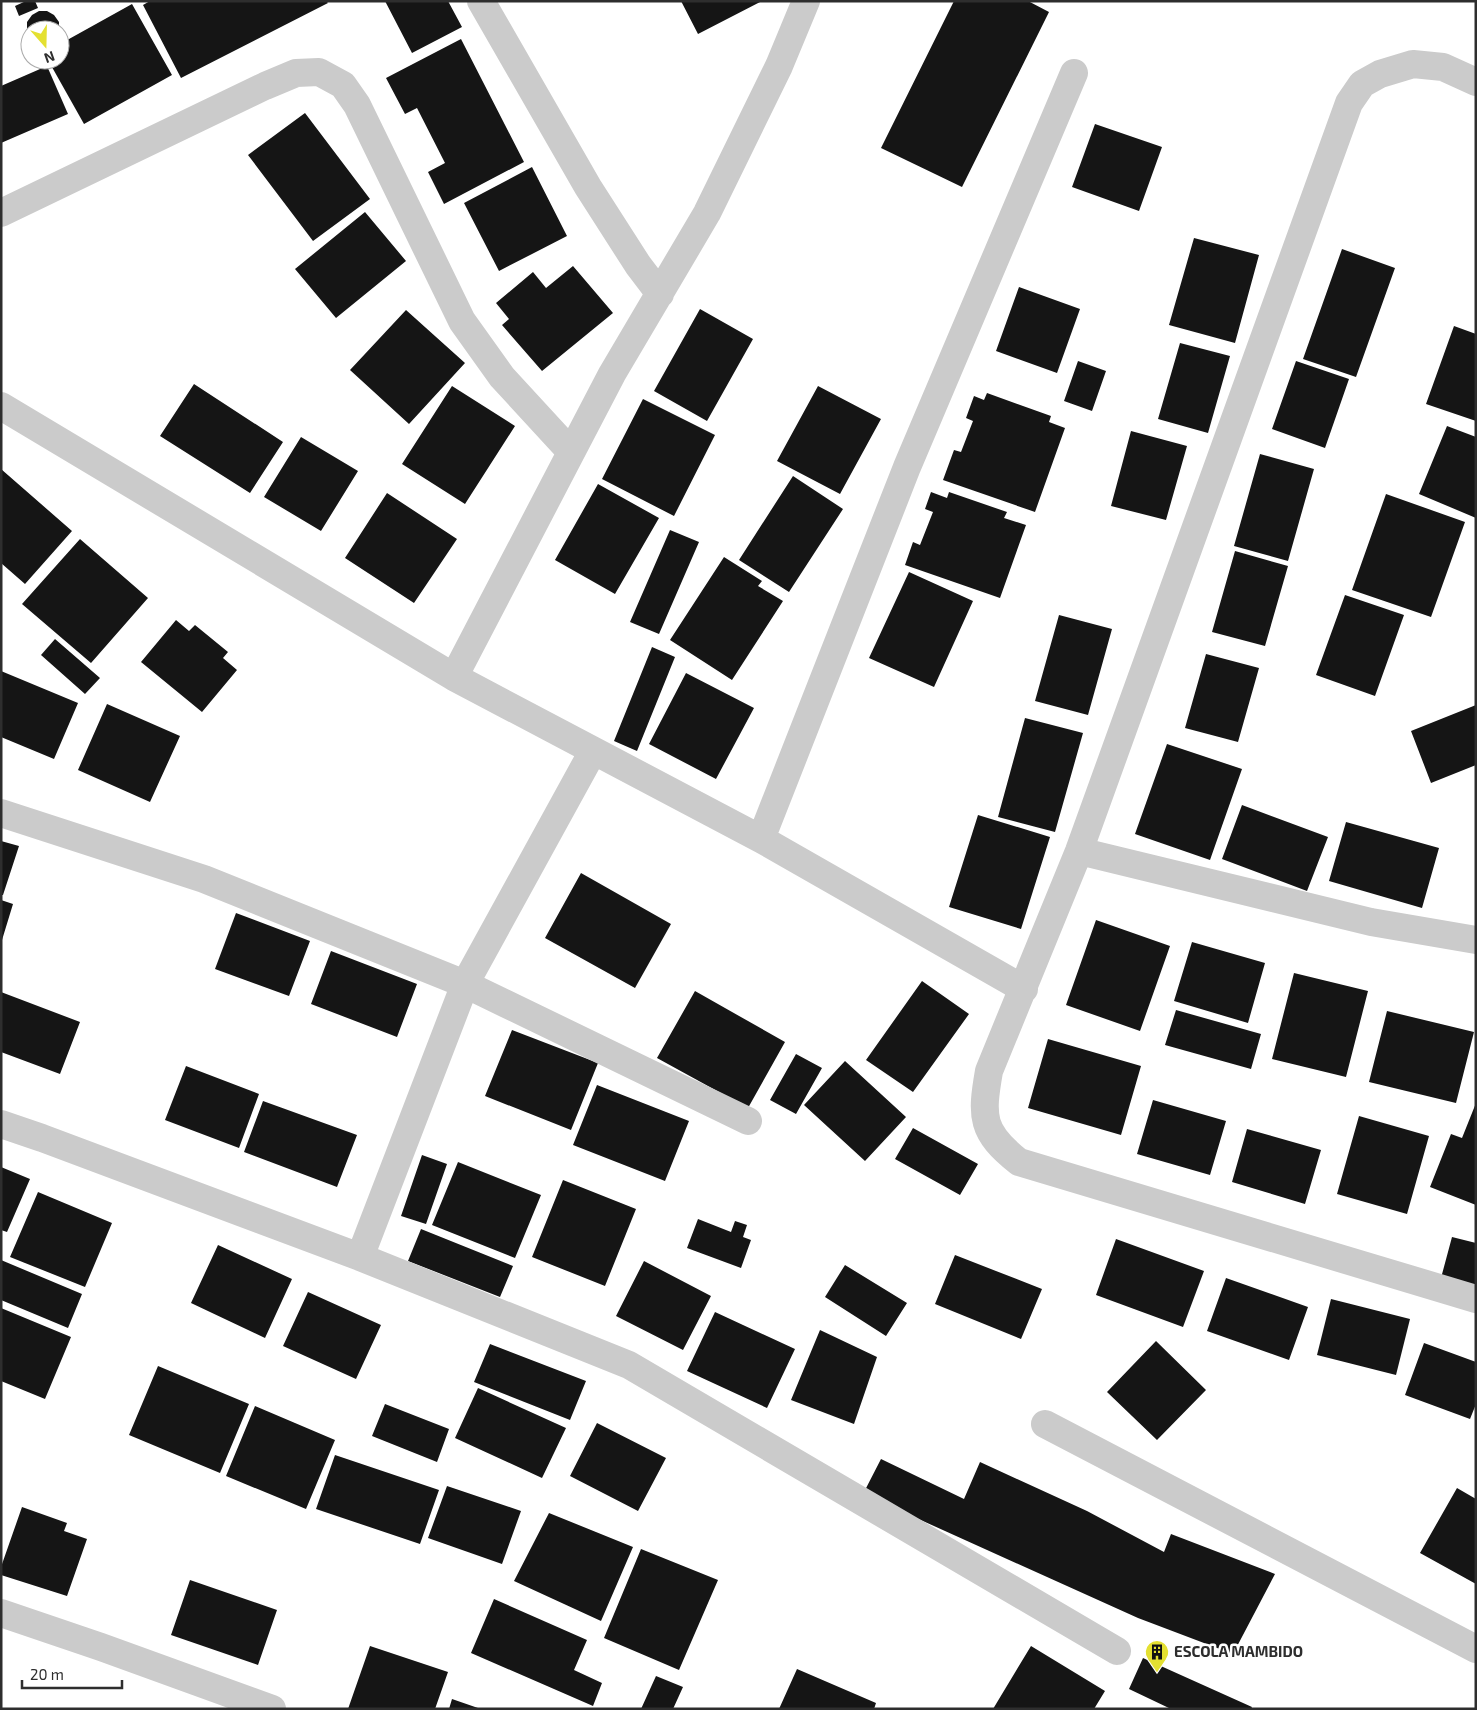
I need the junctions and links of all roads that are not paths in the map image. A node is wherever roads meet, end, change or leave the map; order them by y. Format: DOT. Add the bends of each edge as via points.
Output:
graph roads {
  1 [pos="481,1"];
  2 [pos="806,1"];
  3 [pos="1074,73"];
  4 [pos="1476,82"];
  5 [pos="1,213"];
  6 [pos="660,294"];
  7 [pos="1,406"];
  8 [pos="571,452"];
  9 [pos="454,677"];
  10 [pos="593,751"];
  11 [pos="1,813"];
  12 [pos="761,839"];
  13 [pos="1079,851"];
  14 [pos="1476,940"];
  15 [pos="465,984"];
  16 [pos="1024,989"];
  17 [pos="748,1121"];
  18 [pos="1,1124"];
  19 [pos="360,1257"];
  20 [pos="1476,1299"];
  21 [pos="1044,1424"];
  22 [pos="1,1613"];
  23 [pos="1476,1649"];
  24 [pos="1117,1651"];
  25 [pos="272,1709"];
  1 -- 6 [label="street" via="588,187"];
  2 -- 6 [label="street" via="779,66 707,213"];
  3 -- 12 [label="street" via="907,467"];
  4 -- 13 [label="street" via="1443,67 1413,64 1380,74 1362,84 1350,102"];
  5 -- 8 [label="street" via="265,86 296,73 319,72 343,86 357,104 462,321 502,377"];
  6 -- 8 [label="street" via="612,374"];
  7 -- 9 [label="street"];
  8 -- 9 [label="street"];
  9 -- 10 [label="street"];
  10 -- 12 [label="street"];
  10 -- 15 [label="street"];
  11 -- 15 [label="street" via="204,879"];
  12 -- 16 [label="street"];
  13 -- 14 [label="street" via="1371,922"];
  13 -- 16 [label="street"];
  15 -- 17 [label="street"];
  15 -- 19 [label="street"];
  16 -- 20 [label="street" via="989,1071 984,1100 986,1124 1001,1148 1019,1162"];
  18 -- 19 [label="street"];
  19 -- 24 [label="street" via="629,1365"];
  21 -- 23 [label="street"];
  22 -- 25 [label="street"];
}
